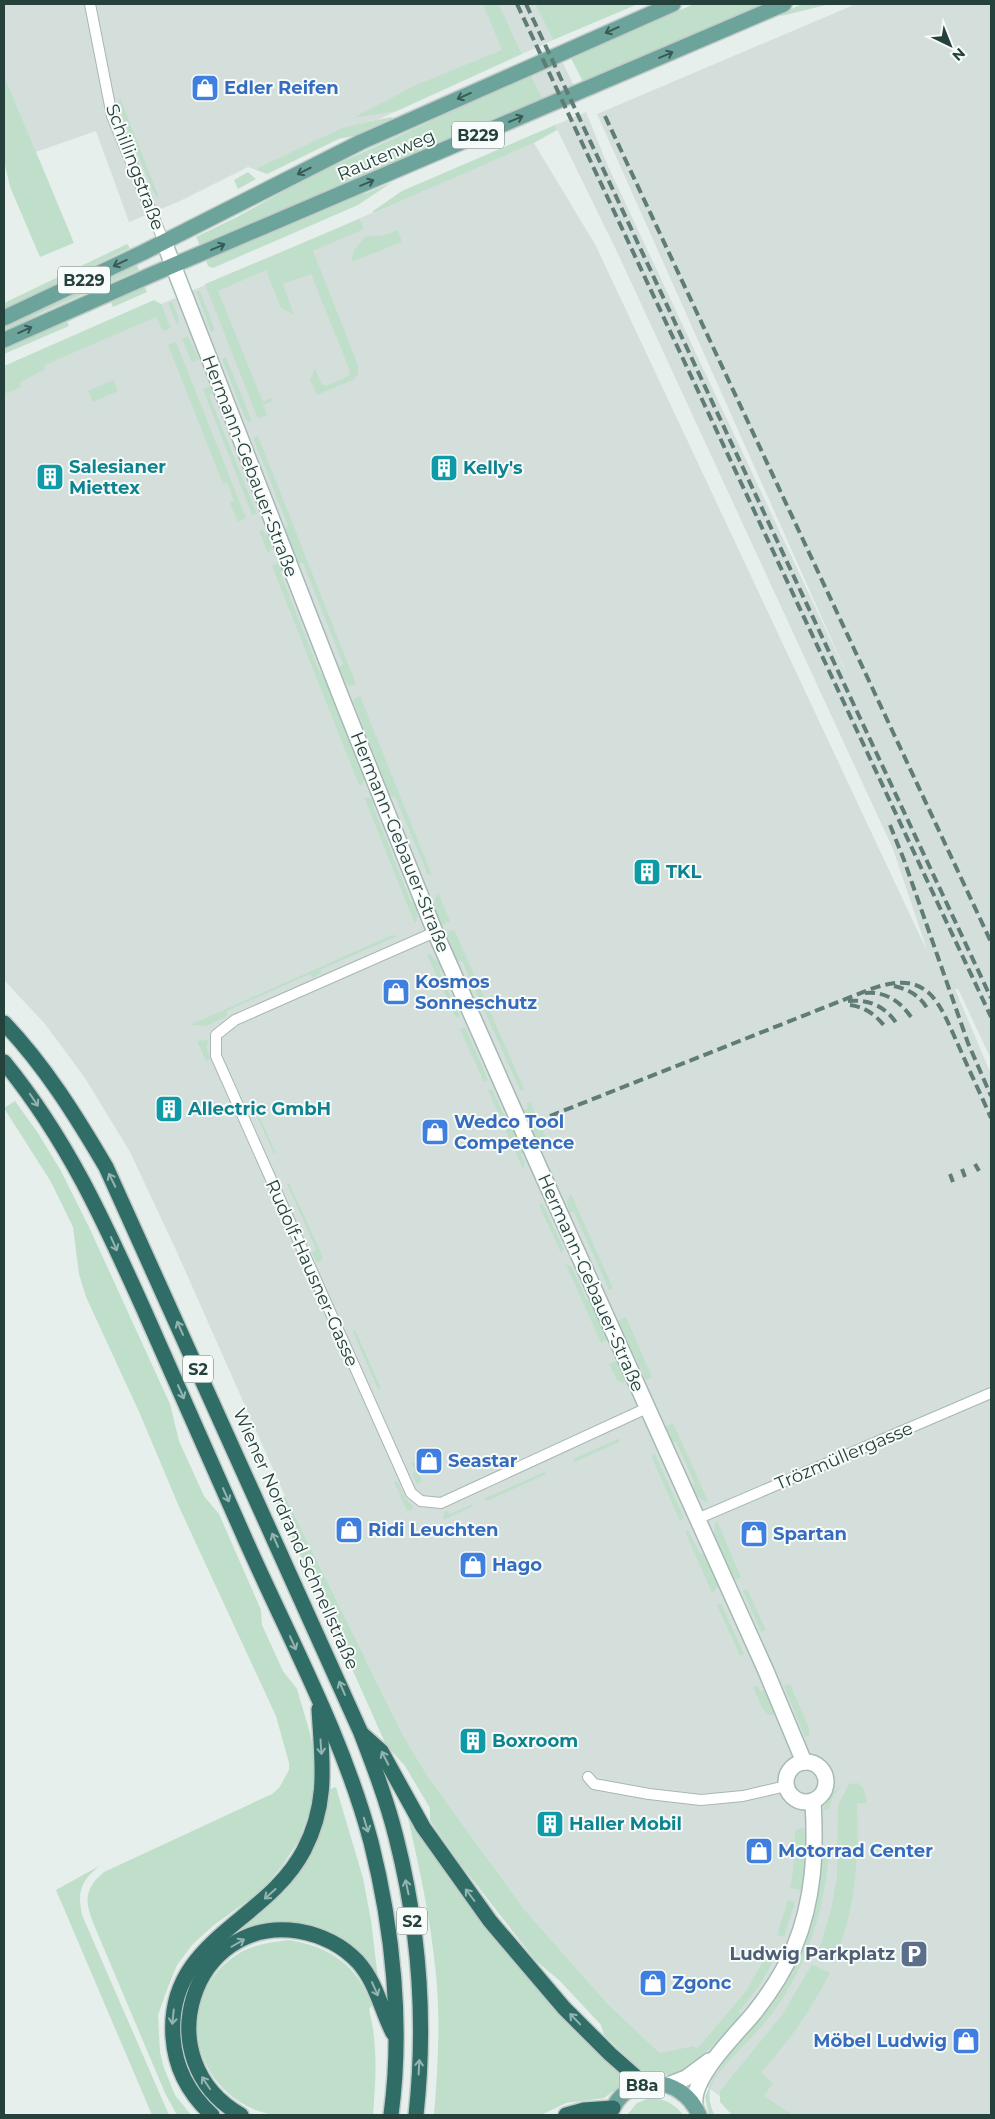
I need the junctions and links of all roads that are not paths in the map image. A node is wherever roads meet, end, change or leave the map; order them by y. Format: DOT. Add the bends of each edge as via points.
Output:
graph roads {
  1 [pos="90,4"];
  2 [pos="673,4"];
  3 [pos="784,4"];
  4 [pos="164,242"];
  5 [pos="173,266"];
  6 [pos="4,318"];
  7 [pos="4,340"];
  8 [pos="435,932"];
  9 [pos="4,1023"];
  10 [pos="4,1062"];
  11 [pos="991,1392"];
  12 [pos="647,1408"];
  13 [pos="697,1519"];
  14 [pos="318,1698"];
  15 [pos="361,1733"];
  16 [pos="804,1762"];
  17 [pos="588,1777"];
  18 [pos="786,1786"];
  19 [pos="813,1801"];
  20 [pos="395,2037"];
  21 [pos="718,2054"];
  22 [pos="644,2084"];
  23 [pos="668,2085"];
  24 [pos="697,2110"];
  25 [pos="611,2111"];
  26 [pos="212,2115"];
  27 [pos="242,2115"];
  28 [pos="391,2115"];
  29 [pos="416,2115"];
  30 [pos="566,2115"];
  1 -- 4 [label="street, Schillingstraße" via="112,116"];
  2 -- 4 [label="main road, Rautenweg / B229, one-way" via="361,142"];
  5 -- 3 [label="main road, Rautenweg / B229, one-way"];
  4 -- 5 [label="street, Hermann-Gebauer-Straße"];
  4 -- 6 [label="main road, Rautenweg / B229, one-way"];
  7 -- 5 [label="main road, Rautenweg / B229, one-way"];
  5 -- 8 [label="street, Hermann-Gebauer-Straße"];
  8 -- 12 [label="street, Hermann-Gebauer-Straße"];
  8 -- 12 [label="street, Rudolf-Hausner-Gasse" via="235,1020 216,1035 216,1056 224,1074 411,1493 421,1501 441,1503"];
  15 -- 9 [label="highway, Wiener Nordrand Schnellstraße / S2, one-way" via="106,1167 64,1097"];
  10 -- 14 [label="highway, S2, one-way" via="53,1128 93,1200"];
  11 -- 13 [label="street, Trözmüllergasse"];
  12 -- 13 [label="street, Hermann-Gebauer-Straße"];
  13 -- 16 [label="street, Hermann-Gebauer-Straße"];
  14 -- 20 [label="highway, S2, one-way" via="356,1792 373,1852 389,1936"];
  14 -- 26 [label="highway, one-way" via="323,1774 322,1794 312,1833 293,1868 278,1887 197,1957 180,1986 174,2006 172,2025 177,2062 191,2092"];
  22 -- 15 [label="highway, one-way" via="564,2008 490,1921 423,1827 381,1751"];
  29 -- 15 [label="highway, Wiener Nordrand Schnellstraße / S2, one-way" via="421,2044 420,1997 409,1895 396,1836"];
  16 -- 18 [label="street" via="791,1769"];
  16 -- 19 [label="street" via="817,1765 826,1776 824,1791"];
  17 -- 18 [label="street" via="594,1784 701,1800 743,1796"];
  18 -- 19 [label="street" via="800,1801"];
  19 -- 21 [label="street" via="816,1844 813,1875 810,1898 794,1948 754,2013"];
  27 -- 20 [label="highway, one-way" via="221,2101 204,2082 193,2061 188,2029 189,2013 202,1978 223,1953 240,1942 259,1934 288,1930 322,1937 337,1945 366,1972"];
  20 -- 28 [label="highway, S2"];
  21 -- 23 [label="street" via="686,2078"];
  21 -- 24 [label="street" via="696,2092"];
  22 -- 23 [label="main road, B8a"];
  22 -- 25 [label="main road, B8a" via="621,2097"];
  23 -- 24 [label="main road, B8a" via="685,2094"];
  25 -- 30 [label="highway" via="584,2110"];
}
